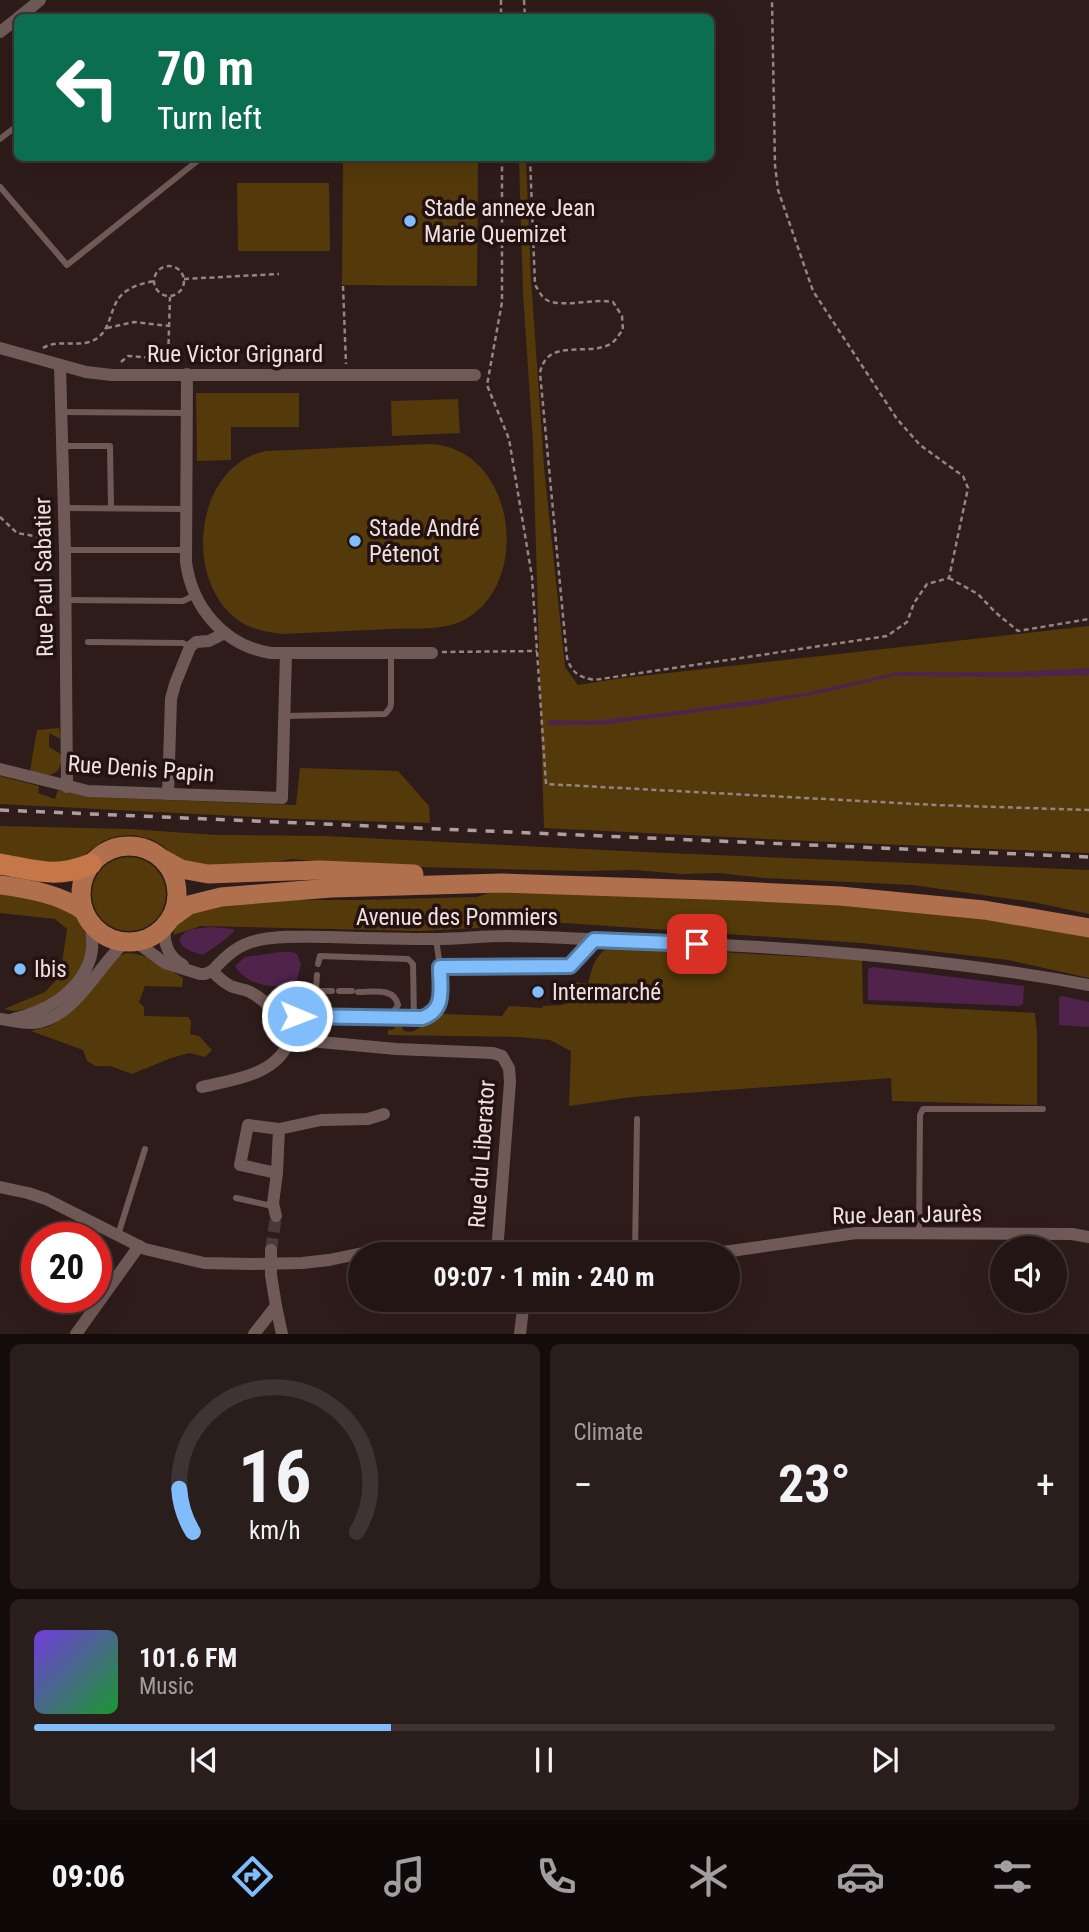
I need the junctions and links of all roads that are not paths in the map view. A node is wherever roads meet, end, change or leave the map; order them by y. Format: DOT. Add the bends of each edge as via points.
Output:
graph roads {
  1 [pos="40,0"];
  2 [pos="23,14"];
  3 [pos="14,21"];
  4 [pos="0,32"];
  5 [pos="14,128"];
  6 [pos="0,139"];
  7 [pos="197,161"];
  8 [pos="0,187"];
  9 [pos="0,348"];
  10 [pos="60,366"];
  11 [pos="187,374"];
  12 [pos="475,375"];
  13 [pos="62,412"];
  14 [pos="186,413"];
  15 [pos="63,446"];
  16 [pos="65,508"];
  17 [pos="111,508"];
  18 [pos="186,509"];
  19 [pos="65,545"];
  20 [pos="186,550"];
  21 [pos="195,595"];
  22 [pos="66,600"];
  23 [pos="225,634"];
  24 [pos="88,642"];
  25 [pos="190,647"];
  26 [pos="391,653"];
  27 [pos="432,653"];
  28 [pos="286,654"];
  29 [pos="284,716"];
  30 [pos="0,769"];
  31 [pos="67,787"];
  32 [pos="167,794"];
  33 [pos="163,859"];
  34 [pos="0,864"];
  35 [pos="91,864"];
  36 [pos="502,883"];
  37 [pos="0,885"];
  38 [pos="88,918"];
  39 [pos="169,922"];
  40 [pos="1089,928"];
  41 [pos="436,939"];
  42 [pos="594,940"];
  43 [pos="130,942"];
  44 [pos="318,964"];
  45 [pos="440,967"];
  46 [pos="212,971"];
  47 [pos="196,972"];
  48 [pos="317,975"];
  49 [pos="1089,985"];
  50 [pos="390,1017"];
  51 [pos="414,1019"];
  52 [pos="4,1020"];
  53 [pos="280,1020"];
  54 [pos="288,1039"];
  55 [pos="202,1087"];
  56 [pos="1043,1110"];
  57 [pos="383,1114"];
  58 [pos="637,1119"];
  59 [pos="279,1129"];
  60 [pos="145,1149"];
  61 [pos="277,1173"];
  62 [pos="0,1187"];
  63 [pos="236,1198"];
  64 [pos="275,1211"];
  65 [pos="919,1234"];
  66 [pos="118,1236"];
  67 [pos="1089,1237"];
  68 [pos="498,1242"];
  69 [pos="635,1242"];
  70 [pos="139,1246"];
  71 [pos="271,1250"];
  72 [pos="740,1250"];
  73 [pos="348,1256"];
  74 [pos="271,1264"];
  75 [pos="276,1306"];
  76 [pos="523,1312"];
  77 [pos="76,1334"];
  78 [pos="254,1334"];
  79 [pos="282,1334"];
  80 [pos="520,1334"];
  1 -- 2 [label="street"];
  3 -- 4 [label="street"];
  5 -- 6 [label="lane"];
  7 -- 8 [label="lane" via="67,265"];
  9 -- 10 [label="street, Rue Victor Grignard"];
  10 -- 11 [label="street, Rue Victor Grignard" via="121,376"];
  10 -- 13 [label="street, Rue Paul Sabatier"];
  11 -- 12 [label="street, Rue Victor Grignard"];
  11 -- 14 [label="street"];
  13 -- 14 [label="lane"];
  13 -- 15 [label="street, Rue Paul Sabatier"];
  14 -- 18 [label="street"];
  15 -- 16 [label="street, Rue Paul Sabatier"];
  15 -- 17 [label="lane" via="110,446"];
  16 -- 17 [label="lane"];
  16 -- 19 [label="street, Rue Paul Sabatier"];
  17 -- 18 [label="lane"];
  18 -- 20 [label="street"];
  19 -- 20 [label="lane"];
  19 -- 22 [label="street, Rue Paul Sabatier"];
  20 -- 21 [label="street"];
  21 -- 22 [label="lane" via="183,601"];
  21 -- 23 [label="street"];
  22 -- 31 [label="street, Rue Paul Sabatier"];
  23 -- 25 [label="street"];
  23 -- 28 [label="street" via="254,649"];
  24 -- 25 [label="lane" via="183,643"];
  25 -- 32 [label="street" via="171,699"];
  26 -- 27 [label="street"];
  26 -- 28 [label="street"];
  26 -- 29 [label="lane" via="391,704 385,714"];
  28 -- 29 [label="street"];
  29 -- 32 [label="street, Rue Denis Papin" via="282,798"];
  30 -- 31 [label="street, Rue Denis Papin"];
  31 -- 32 [label="street, Rue Denis Papin"];
  33 -- 35 [label="main road" via="148,849 123,846 105,852"];
  33 -- 36 [label="main road" via="181,869 208,874 352,871"];
  33 -- 39 [label="main road" via="177,887"];
  34 -- 35 [label="highway" via="64,873"];
  35 -- 38 [label="main road" via="81,899"];
  36 -- 39 [label="main road" via="331,888 221,897 190,905"];
  36 -- 40 [label="main road" via="840,896 984,910"];
  37 -- 38 [label="main road" via="67,901"];
  38 -- 43 [label="main road" via="106,936"];
  38 -- 52 [label="street" via="89,963 70,990 44,1009"];
  39 -- 43 [label="main road" via="152,936"];
  39 -- 47 [label="street" via="165,937 170,956"];
  41 -- 42 [label="street, Avenue des Pommiers"];
  41 -- 45 [label="lane"];
  41 -- 46 [label="street, Avenue des Pommiers" via="268,939 236,948"];
  42 -- 45 [label="lane" via="570,966"];
  42 -- 49 [label="street, Avenue des Pommiers" via="837,952 942,962"];
  43 -- 47 [label="street" via="165,963"];
  43 -- 52 [label="street" via="109,957 82,993 49,1019 37,1023"];
  44 -- 51 [label="lane" via="320,956 408,959 413,964"];
  45 -- 51 [label="lane" via="440,1006 428,1017"];
  46 -- 47 [label="street"];
  46 -- 53 [label="street" via="231,986 253,994"];
  48 -- 50 [label="lane" via="319,991 391,993 398,1006"];
  50 -- 51 [label="lane"];
  50 -- 53 [label="lane" via="297,1016"];
  53 -- 54 [label="street"];
  54 -- 55 [label="street" via="284,1052 262,1069"];
  54 -- 68 [label="street, Rue du Liberator" via="493,1053 505,1059 510,1082"];
  56 -- 65 [label="lane" via="923,1109"];
  57 -- 59 [label="street"];
  58 -- 69 [label="lane"];
  59 -- 61 [label="street"];
  59 -- 61 [label="street" via="248,1125 240,1165"];
  60 -- 66 [label="lane"];
  61 -- 64 [label="street"];
  62 -- 66 [label="street" via="46,1199"];
  63 -- 64 [label="lane"];
  65 -- 67 [label="street, Rue Jean Jaurès"];
  65 -- 72 [label="street, Rue Jean Jaurès" via="856,1233"];
  66 -- 70 [label="street"];
  70 -- 74 [label="street" via="204,1263"];
  70 -- 77 [label="street"];
  71 -- 74 [label="street"];
  73 -- 74 [label="street"];
  74 -- 75 [label="street"];
  75 -- 78 [label="street"];
  75 -- 79 [label="street"];
  76 -- 80 [label="street"];
}
